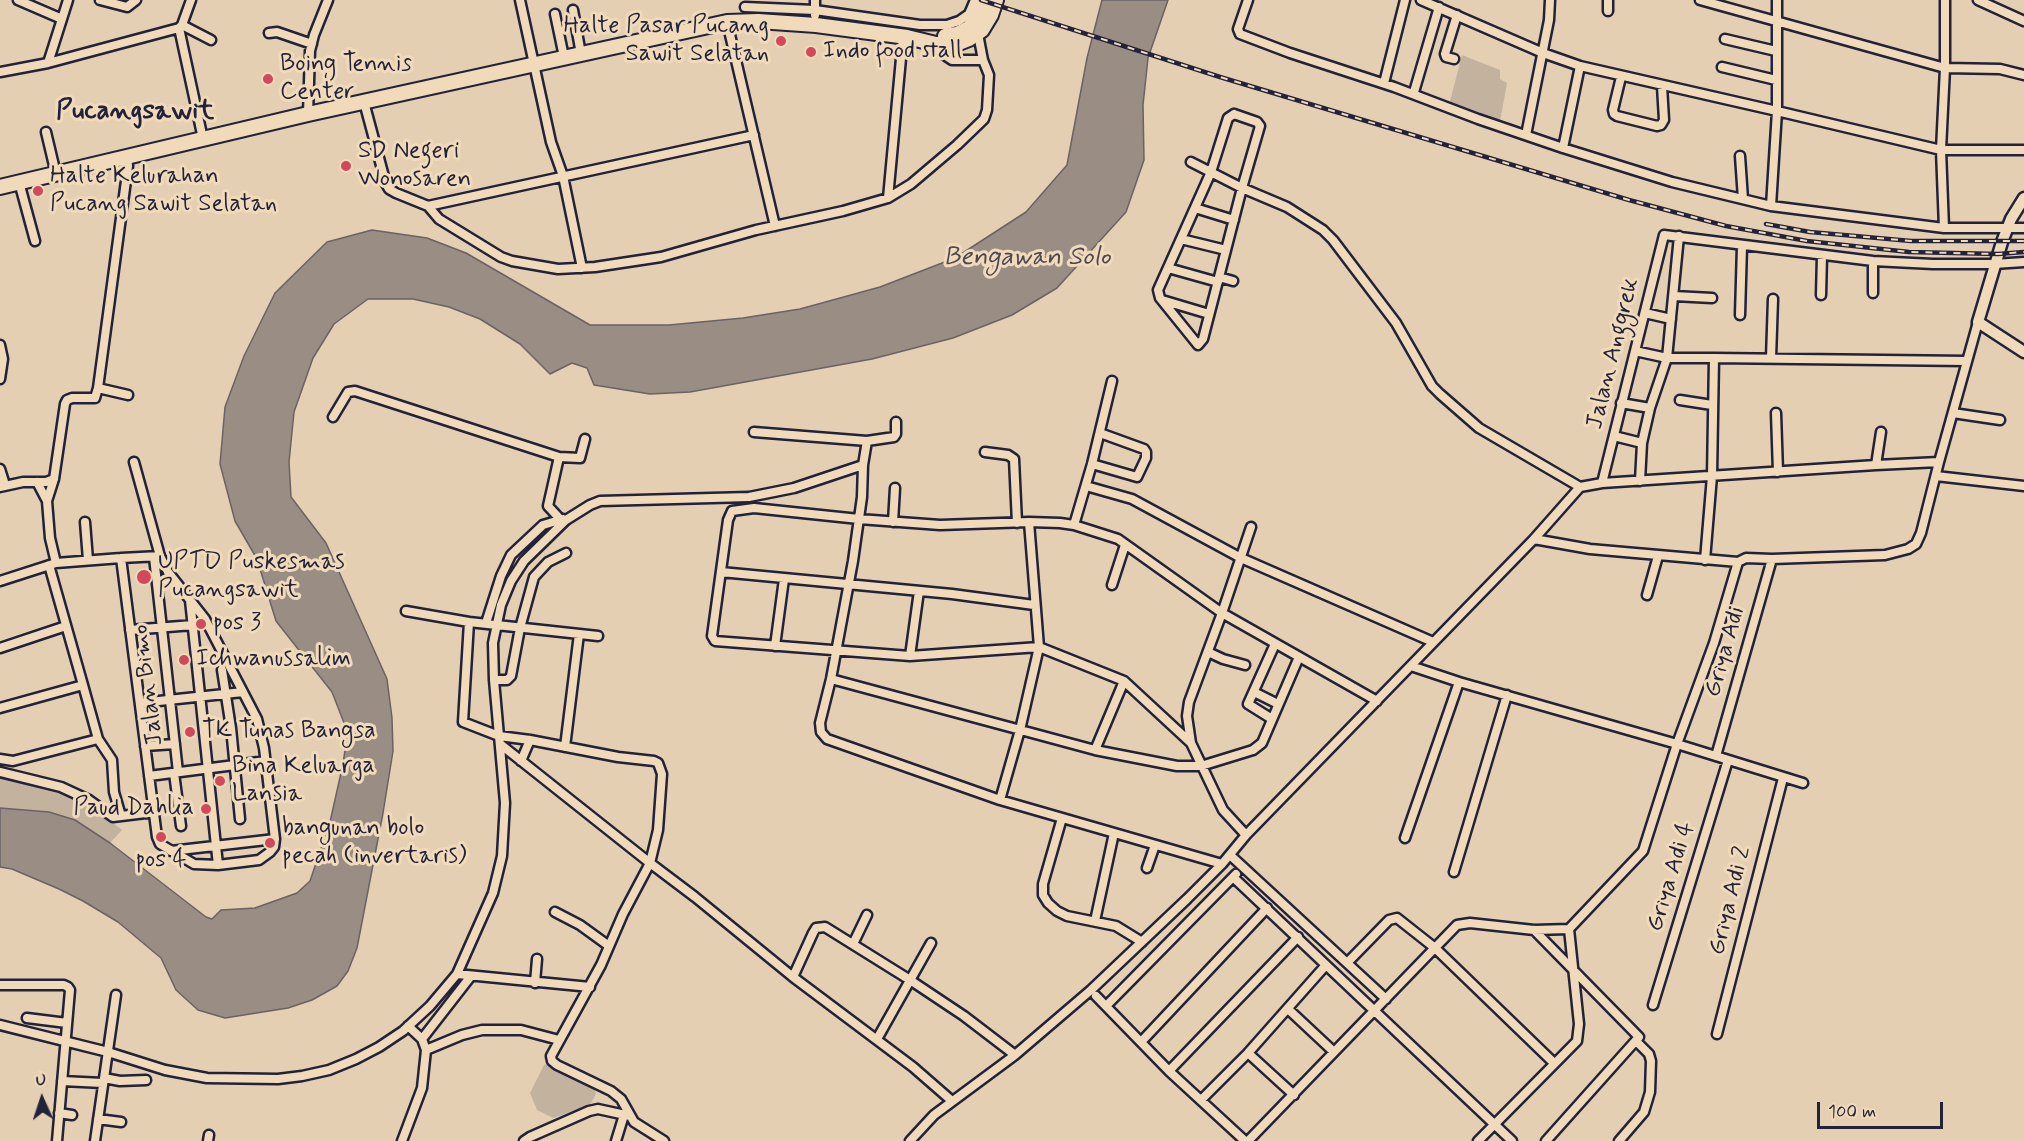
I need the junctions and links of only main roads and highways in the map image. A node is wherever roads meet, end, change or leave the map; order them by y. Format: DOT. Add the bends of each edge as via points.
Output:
graph roads {
  1 [pos="985,0"];
  2 [pos="996,0"];
  3 [pos="905,37"];
  4 [pos="0,187"];
  1 -- 3 [label="main road" via="973,24 957,34"];
  2 -- 3 [label="main road" via="987,23 959,43 936,44"];
  3 -- 4 [label="main road" via="816,25 733,22 308,114"];
}
